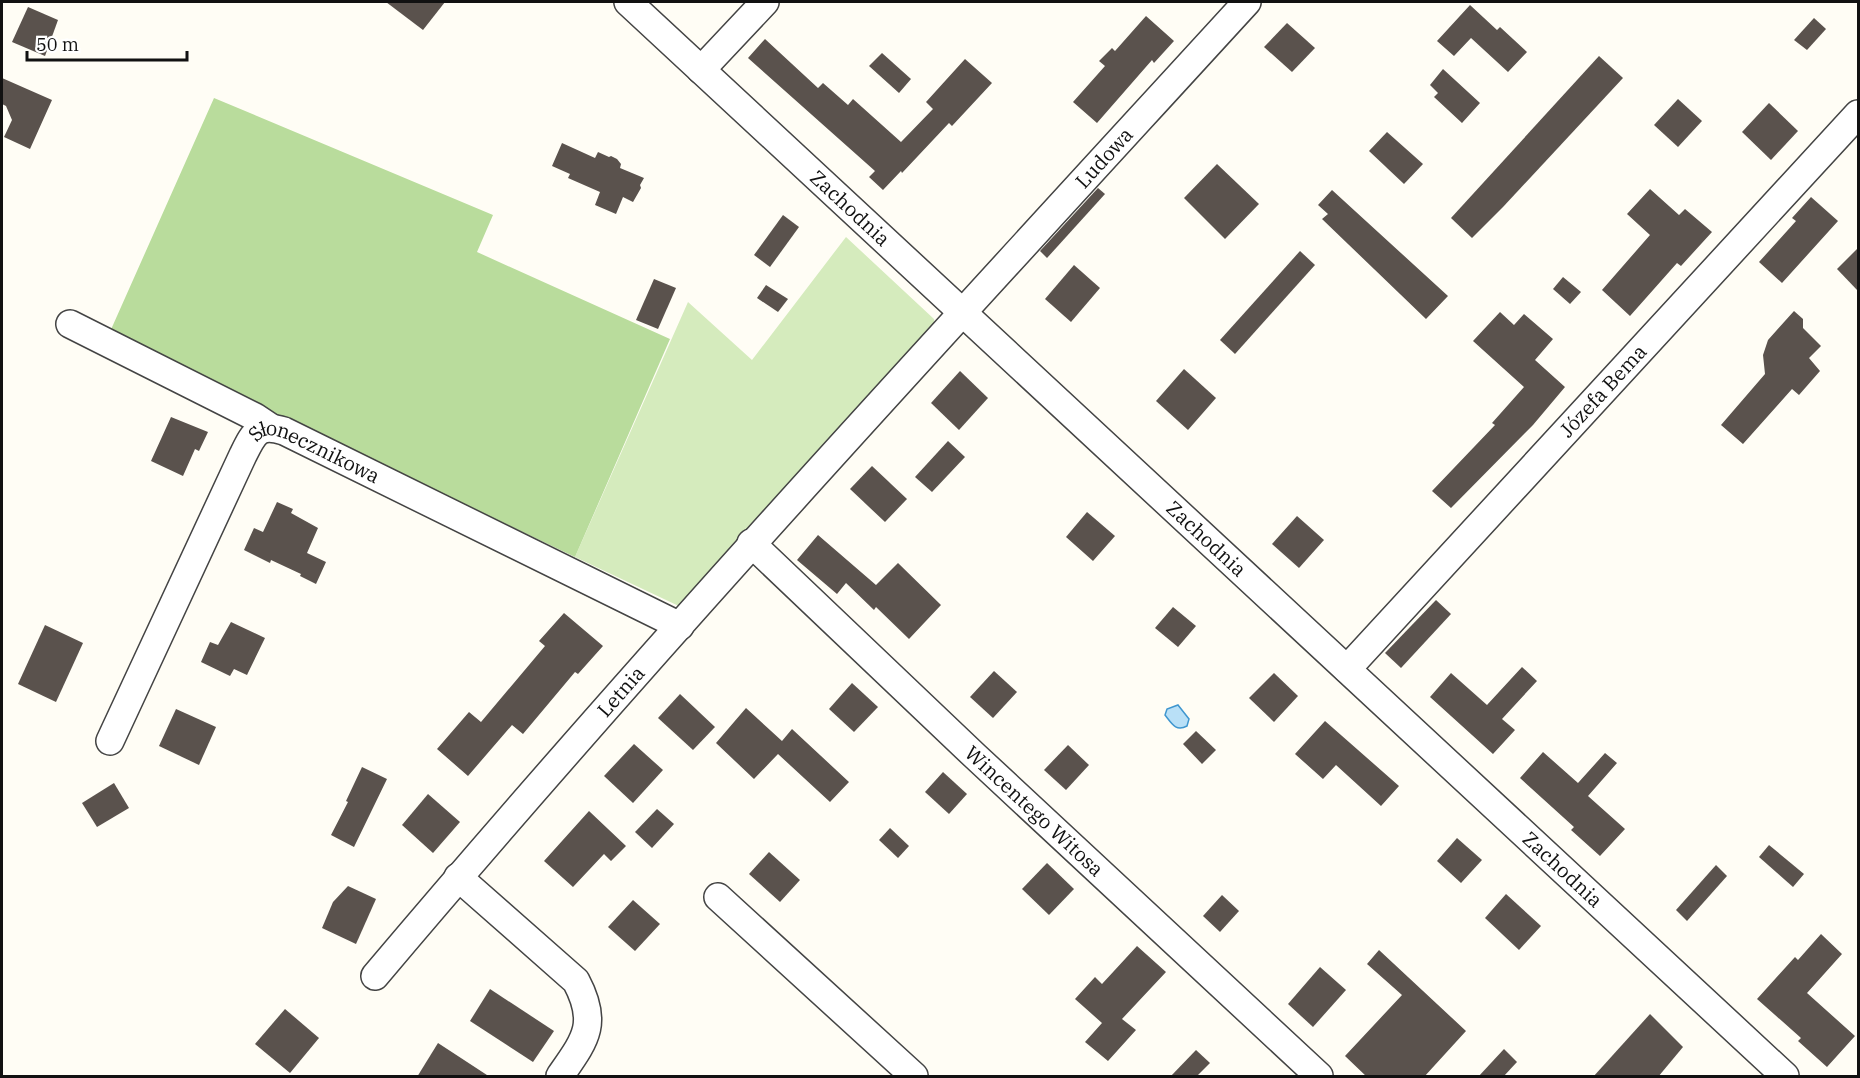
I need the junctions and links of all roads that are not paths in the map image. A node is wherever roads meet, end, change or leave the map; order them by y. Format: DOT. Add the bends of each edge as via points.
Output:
graph roads {
  1 [pos="628,2"];
  2 [pos="765,2"];
  3 [pos="1247,2"];
  4 [pos="701,70"];
  5 [pos="1858,114"];
  6 [pos="961,313"];
  7 [pos="70,324"];
  8 [pos="270,427"];
  9 [pos="752,543"];
  10 [pos="680,626"];
  11 [pos="1347,669"];
  12 [pos="110,741"];
  13 [pos="458,877"];
  14 [pos="718,897"];
  15 [pos="375,976"];
  16 [pos="560,1077"];
  17 [pos="914,1077"];
  18 [pos="1318,1077"];
  19 [pos="1785,1077"];
  1 -- 4 [label="street, Zachodnia"];
  2 -- 4 [label="street"];
  3 -- 6 [label="street, Ludowa"];
  4 -- 6 [label="street, Zachodnia"];
  5 -- 11 [label="street, Józefa Bema"];
  6 -- 9 [label="street, Letnia"];
  6 -- 11 [label="street, Zachodnia"];
  7 -- 8 [label="street"];
  8 -- 10 [label="street, Słonecznikowa"];
  8 -- 12 [label="street, Słonecznikowa" via="260,430 243,454"];
  9 -- 10 [label="street, Letnia"];
  9 -- 18 [label="street, Wincentego Witosa"];
  10 -- 13 [label="street, Letnia"];
  11 -- 19 [label="street, Zachodnia"];
  13 -- 15 [label="street, Letnia"];
  13 -- 16 [label="street" via="576,981 585,998 588,1030"];
  14 -- 17 [label="street"];
}
